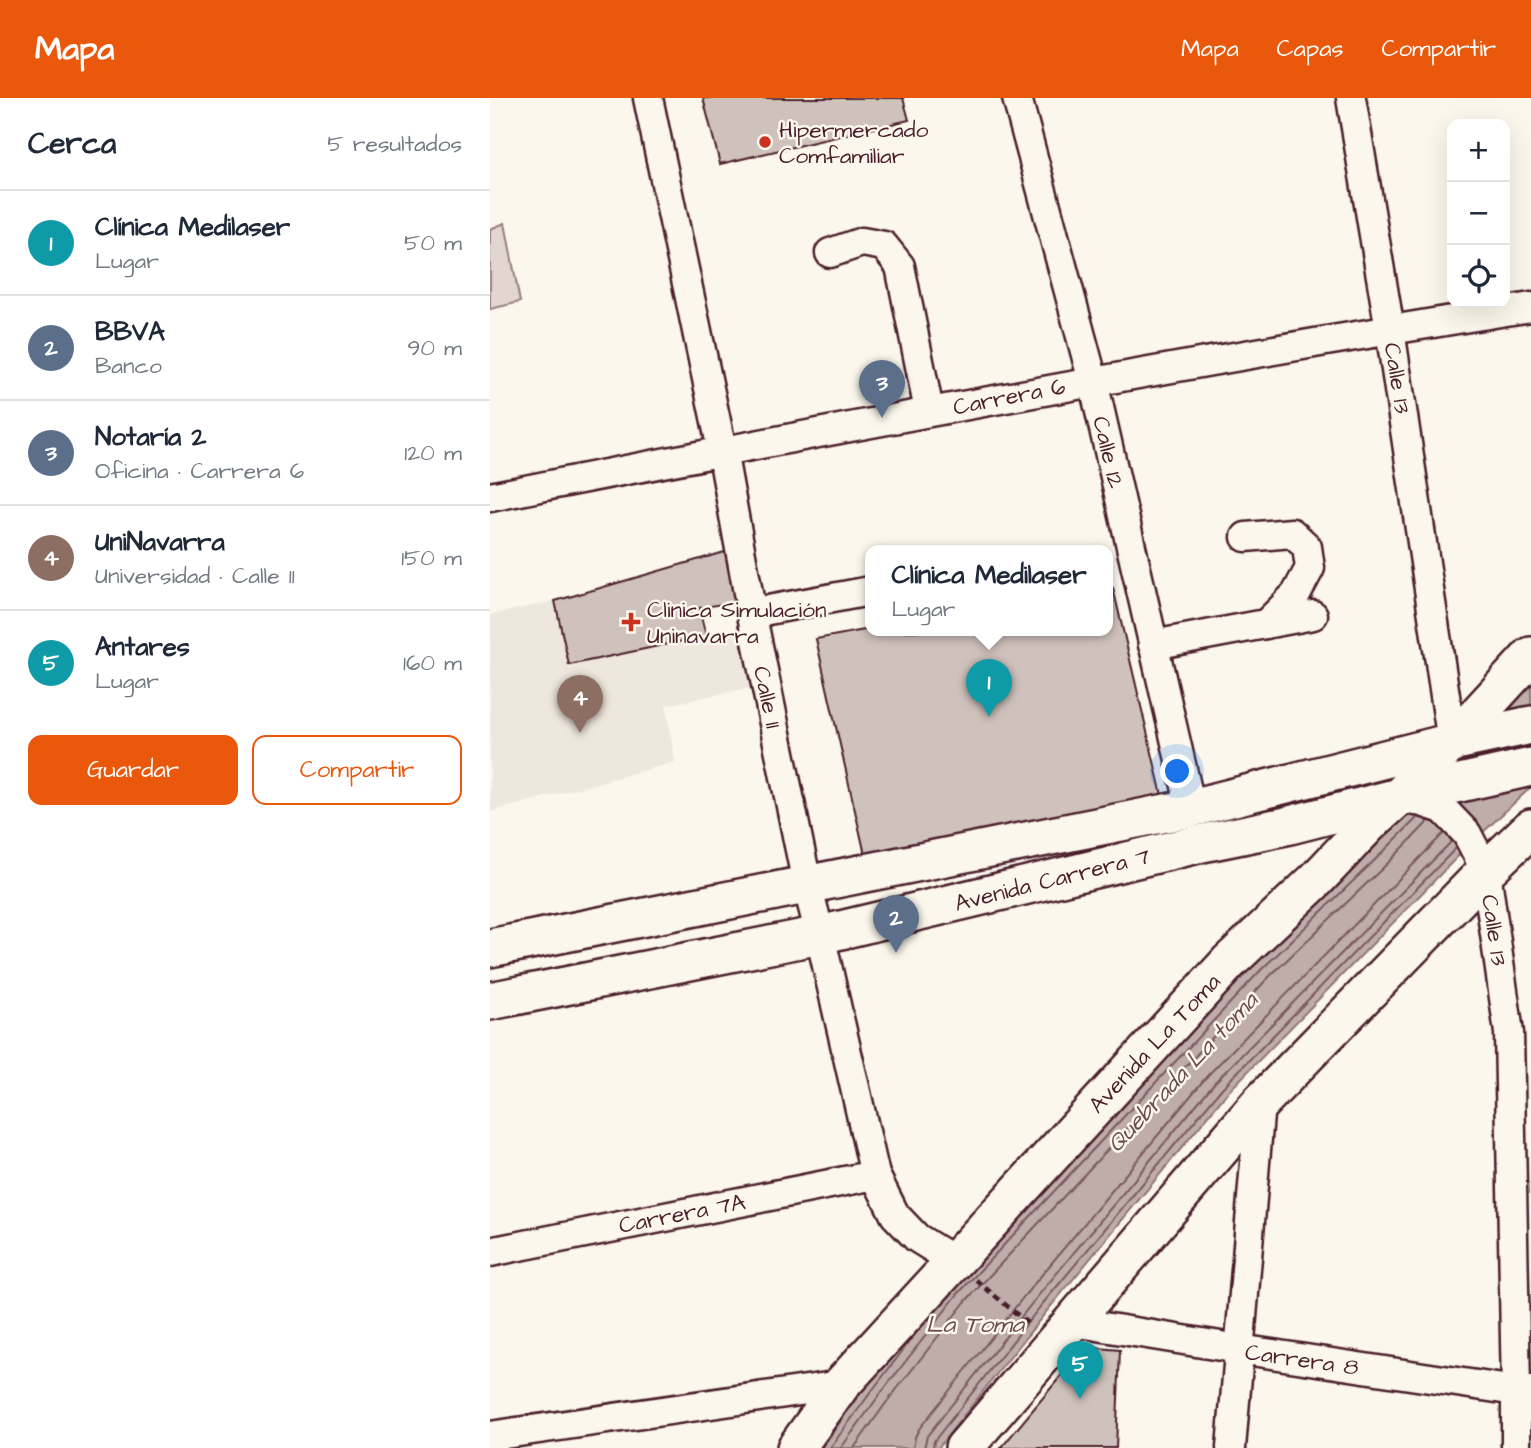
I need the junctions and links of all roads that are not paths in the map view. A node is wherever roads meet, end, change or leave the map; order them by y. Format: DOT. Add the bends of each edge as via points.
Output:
graph roads {
  1 [pos="648,98"];
  2 [pos="1017,98"];
  3 [pos="1351,98"];
  4 [pos="830,253"];
  5 [pos="1531,307"];
  6 [pos="1390,330"];
  7 [pos="1093,381"];
  8 [pos="929,411"];
  9 [pos="722,450"];
  10 [pos="490,497"];
  11 [pos="1246,537"];
  12 [pos="865,592"];
  13 [pos="752,613"];
  14 [pos="1313,615"];
  15 [pos="1266,624"];
  16 [pos="1153,645"];
  17 [pos="1531,656"];
  18 [pos="1531,726"];
  19 [pos="1459,741"];
  20 [pos="1531,767"];
  21 [pos="1405,797"];
  22 [pos="1191,808"];
  23 [pos="1286,826"];
  24 [pos="1531,828"];
  25 [pos="1485,867"];
  26 [pos="1316,880"];
  27 [pos="807,884"];
  28 [pos="820,935"];
  29 [pos="490,948"];
  30 [pos="490,1001"];
  31 [pos="1520,1033"];
  32 [pos="1260,1103"];
  33 [pos="875,1175"];
  34 [pos="490,1252"];
  35 [pos="954,1261"];
  36 [pos="1063,1333"];
  37 [pos="1239,1349"];
  38 [pos="841,1385"];
  39 [pos="1524,1391"];
  40 [pos="490,1436"];
  41 [pos="796,1448"];
  42 [pos="964,1448"];
  43 [pos="1231,1448"];
  44 [pos="1516,1448"];
  1 -- 9 [label="street, Calle 11"];
  2 -- 7 [label="street, Calle 12"];
  3 -- 6 [label="street, Calle 13"];
  4 -- 8 [label="street" via="862,242 884,246 900,266"];
  5 -- 6 [label="street, Carrera 6"];
  6 -- 7 [label="street, Carrera 6"];
  6 -- 19 [label="street, Calle 13"];
  7 -- 8 [label="street, Carrera 6"];
  7 -- 16 [label="street, Calle 12"];
  8 -- 9 [label="street, Carrera 6"];
  9 -- 10 [label="street, Carrera 6"];
  9 -- 13 [label="street, Calle 11"];
  11 -- 15 [label="street" via="1292,533 1307,547 1310,568 1306,576 1296,594"];
  12 -- 13 [label="street"];
  13 -- 27 [label="street, Calle 11"];
  14 -- 15 [label="street"];
  15 -- 16 [label="street"];
  16 -- 22 [label="street, Calle 12"];
  17 -- 19 [label="main road, Avenida La Toma"];
  18 -- 19 [label="main road, Avenida Carrera 7"];
  19 -- 21 [label="main road, Avenida La Toma"];
  19 -- 22 [label="main road, Avenida Carrera 7"];
  20 -- 21 [label="main road, Avenida Carrera 7"];
  21 -- 23 [label="main road, Avenida Carrera 7"];
  21 -- 25 [label="street, Calle 13" via="1443,809 1467,834"];
  21 -- 26 [label="main road, Avenida La Toma" via="1368,825"];
  22 -- 27 [label="main road, Avenida Carrera 7"];
  23 -- 26 [label="main road" via="1304,836 1315,853"];
  23 -- 28 [label="main road, Avenida Carrera 7"];
  24 -- 25 [label="main road"];
  25 -- 31 [label="street, Calle 13"];
  25 -- 32 [label="main road"];
  26 -- 35 [label="main road, Avenida La Toma" via="1228,962"];
  27 -- 28 [label="street, Calle 11"];
  27 -- 29 [label="main road, Avenida Carrera 7"];
  28 -- 30 [label="main road, Avenida Carrera 7"];
  28 -- 33 [label="street, Calle 11"];
  31 -- 39 [label="street, Calle 13"];
  32 -- 36 [label="main road"];
  32 -- 37 [label="street"];
  33 -- 34 [label="street, Carrera 7A"];
  33 -- 35 [label="street, Calle 11" via="895,1215 917,1238"];
  35 -- 38 [label="main road, Avenida La Toma"];
  36 -- 37 [label="street, Carrera 8"];
  36 -- 42 [label="main road"];
  37 -- 39 [label="street, Carrera 8"];
  37 -- 43 [label="street"];
  38 -- 40 [label="street"];
  38 -- 41 [label="main road, Avenida La Toma"];
  39 -- 44 [label="street, Calle 13"];
}
